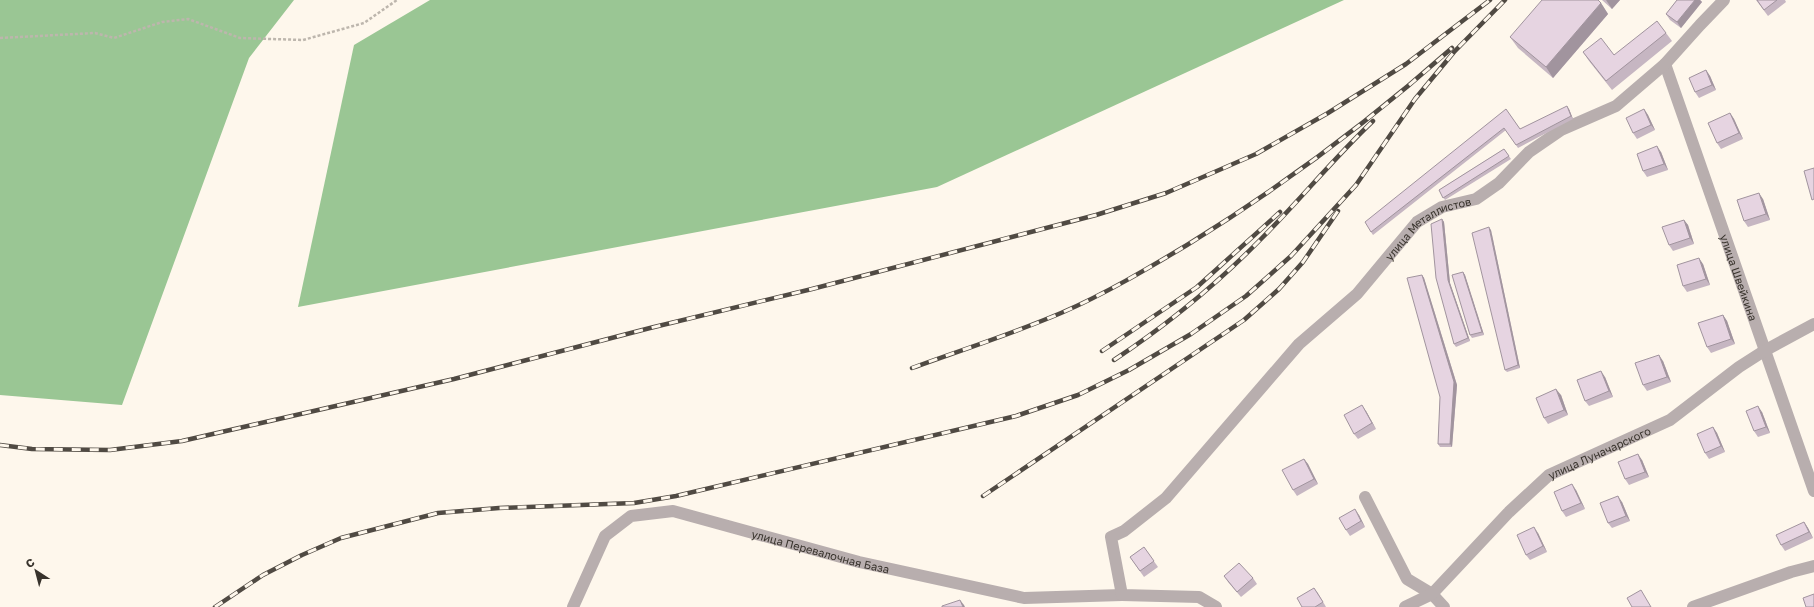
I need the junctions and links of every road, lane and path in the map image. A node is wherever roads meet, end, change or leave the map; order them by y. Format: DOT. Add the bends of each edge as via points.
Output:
graph roads {
  1 [pos="397,0"];
  2 [pos="1724,0"];
  3 [pos="0,38"];
  4 [pos="1665,64"];
  5 [pos="1814,324"];
  6 [pos="1764,351"];
  7 [pos="1814,491"];
  8 [pos="1365,497"];
  9 [pos="1814,566"];
  10 [pos="1432,594"];
  11 [pos="1122,595"];
  12 [pos="573,607"];
  13 [pos="1216,607"];
  14 [pos="1405,607"];
  15 [pos="1444,607"];
  16 [pos="1693,607"];
  1 -- 3 [label="path" via="364,23 303,40 240,38 188,19 162,22 114,38 95,33"];
  2 -- 4 [label="street, улица Металлистов"];
  4 -- 6 [label="street, улица Швейкина"];
  4 -- 11 [label="street, улица Металлистов" via="1616,106 1561,130 1529,152 1499,183 1476,199 1442,207 1417,222 1357,294 1299,344 1166,498 1124,531 1111,537"];
  5 -- 6 [label="street, улица Луначарского"];
  6 -- 7 [label="street, улица Швейкина"];
  6 -- 10 [label="street, улица Луначарского" via="1670,420 1548,475 1509,512"];
  8 -- 10 [label="street" via="1407,579"];
  9 -- 16 [label="street"];
  10 -- 14 [label="street, улица Луначарского"];
  10 -- 15 [label="street"];
  11 -- 12 [label="street, улица Перевалочная База" via="1024,598 859,562 673,510 630,516 605,536"];
  11 -- 13 [label="street, улица Перевалочная База" via="1199,597"];
}
